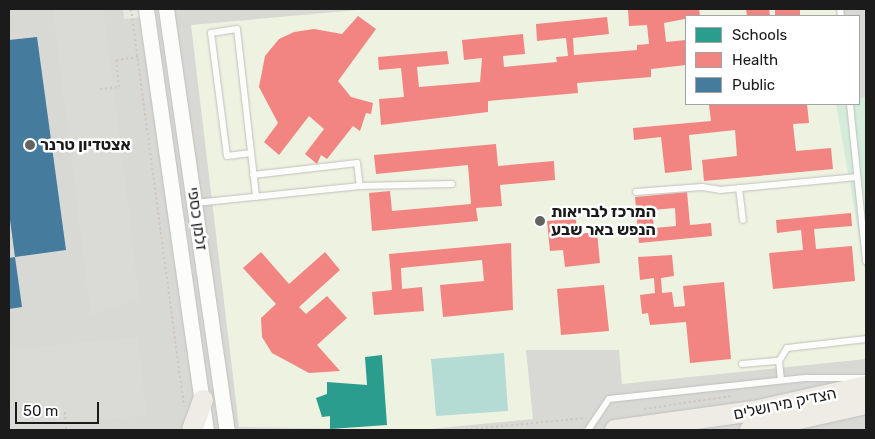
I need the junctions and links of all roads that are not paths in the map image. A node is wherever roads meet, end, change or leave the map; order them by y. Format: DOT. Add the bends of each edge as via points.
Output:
graph roads {
  1 [pos="146,9"];
  2 [pos="166,9"];
  3 [pos="850,105"];
  4 [pos="251,153"];
  5 [pos="253,175"];
  6 [pos="858,177"];
  7 [pos="452,184"];
  8 [pos="360,186"];
  9 [pos="739,188"];
  10 [pos="636,192"];
  11 [pos="256,197"];
  12 [pos="194,203"];
  13 [pos="743,220"];
  14 [pos="866,261"];
  15 [pos="866,339"];
  16 [pos="779,361"];
  17 [pos="742,364"];
  18 [pos="866,378"];
  19 [pos="781,380"];
  20 [pos="866,386"];
  21 [pos="203,400"];
  22 [pos="866,404"];
  23 [pos="189,423"];
  24 [pos="206,430"];
  25 [pos="227,430"];
  26 [pos="588,430"];
  27 [pos="615,430"];
  28 [pos="750,430"];
  1 -- 21 [label="street, זלמן כספי"];
  2 -- 12 [label="street, זלמן כספי"];
  3 -- 6 [label="lane"];
  4 -- 4 [label="lane" via="227,156 211,33 237,30"];
  4 -- 5 [label="lane"];
  5 -- 8 [label="lane" via="357,163"];
  5 -- 11 [label="lane"];
  6 -- 9 [label="lane"];
  6 -- 14 [label="lane"];
  7 -- 8 [label="lane"];
  8 -- 11 [label="lane"];
  9 -- 10 [label="lane"];
  9 -- 13 [label="lane"];
  11 -- 12 [label="lane"];
  12 -- 25 [label="street, זלמן כספי"];
  15 -- 16 [label="lane" via="787,348"];
  16 -- 17 [label="lane"];
  16 -- 19 [label="lane"];
  18 -- 19 [label="lane"];
  19 -- 26 [label="lane" via="608,399"];
  20 -- 27 [label="main road, הצדיק מירושלים" via="737,414"];
  21 -- 23 [label="main road"];
  21 -- 24 [label="street, זלמן כספי"];
  22 -- 28 [label="main road, הצדיק מירושלים"];
}
